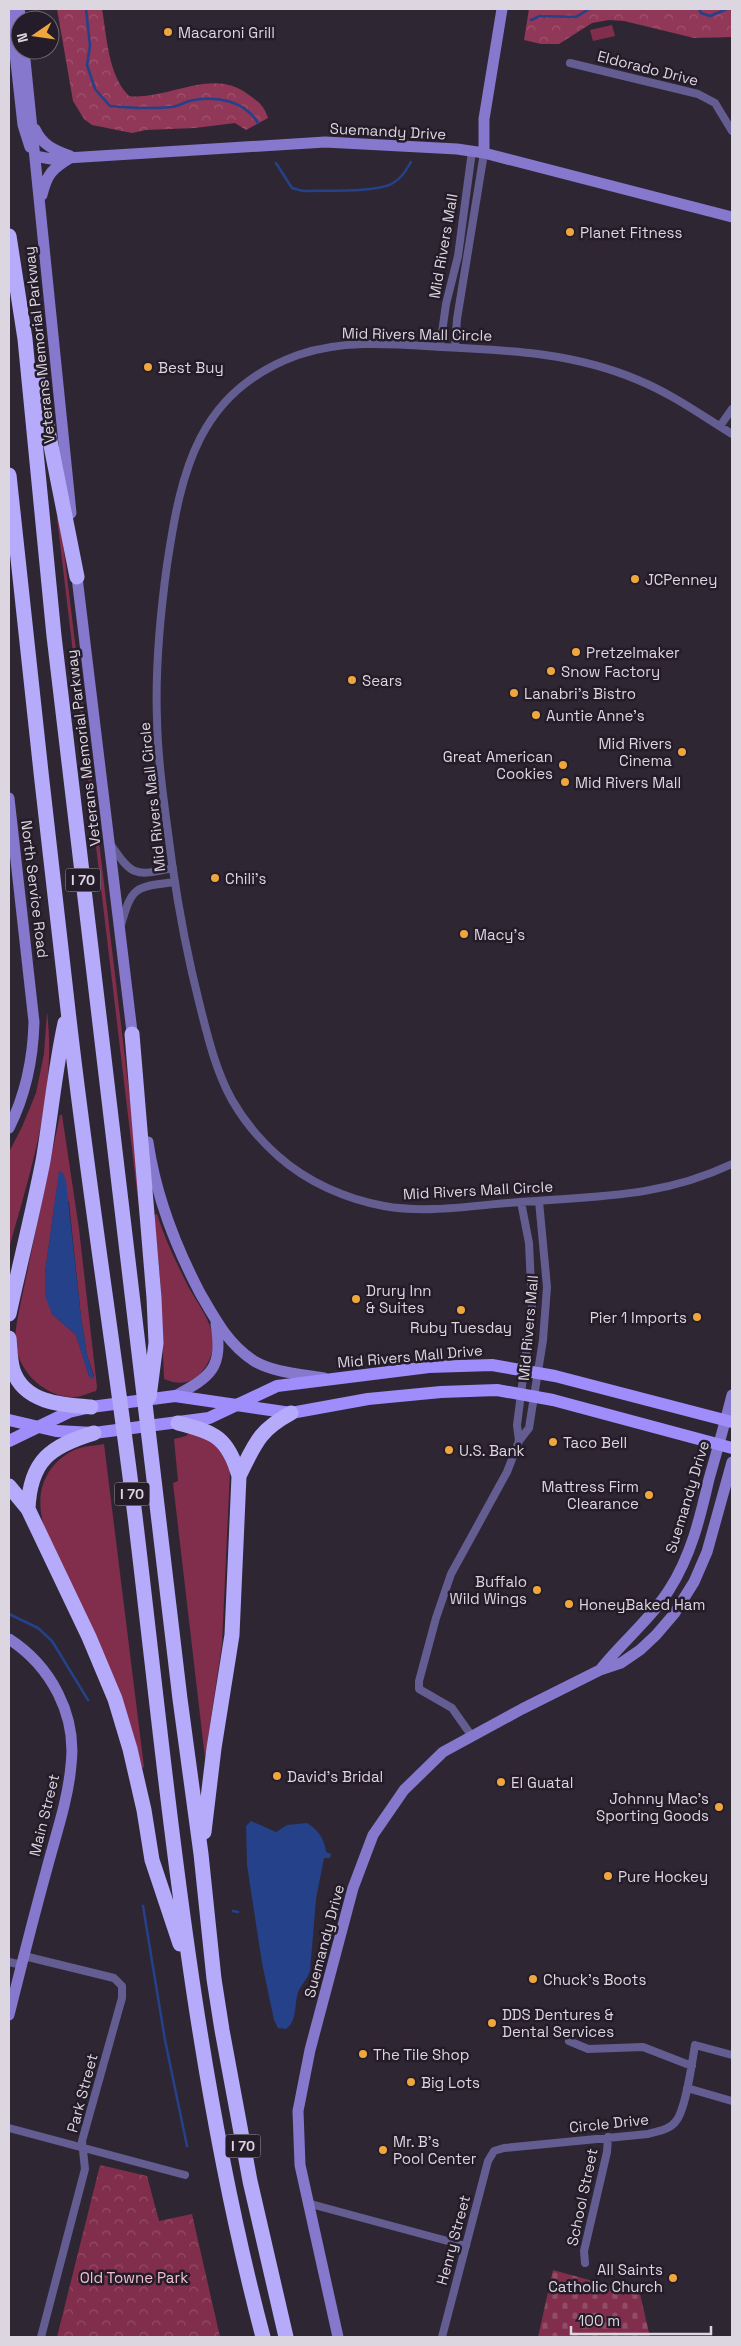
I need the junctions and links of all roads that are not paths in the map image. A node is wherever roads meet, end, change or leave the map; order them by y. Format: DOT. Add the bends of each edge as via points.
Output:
graph roads {
  1 [pos="10,9"];
  2 [pos="502,9"];
  3 [pos="25,60"];
  4 [pos="570,63"];
  5 [pos="31,118"];
  6 [pos="484,119"];
  7 [pos="732,131"];
  8 [pos="472,151"];
  9 [pos="484,153"];
  10 [pos="35,156"];
  11 [pos="72,157"];
  12 [pos="40,204"];
  13 [pos="732,217"];
  14 [pos="9,236"];
  15 [pos="25,339"];
  16 [pos="440,346"];
  17 [pos="455,347"];
  18 [pos="732,409"];
  19 [pos="720,426"];
  20 [pos="732,434"];
  21 [pos="9,474"];
  22 [pos="77,577"];
  23 [pos="9,798"];
  24 [pos="109,844"];
  25 [pos="173,868"];
  26 [pos="175,882"];
  27 [pos="120,930"];
  28 [pos="68,1012"];
  29 [pos="132,1034"];
  30 [pos="9,1128"];
  31 [pos="732,1164"];
  32 [pos="539,1201"];
  33 [pos="521,1202"];
  34 [pos="9,1314"];
  35 [pos="216,1323"];
  36 [pos="9,1338"];
  37 [pos="524,1370"];
  38 [pos="538,1372"];
  39 [pos="331,1379"];
  40 [pos="520,1395"];
  41 [pos="732,1395"];
  42 [pos="175,1396"];
  43 [pos="535,1397"];
  44 [pos="238,1405"];
  45 [pos="91,1407"];
  46 [pos="291,1413"];
  47 [pos="9,1420"];
  48 [pos="146,1421"];
  49 [pos="729,1421"];
  50 [pos="178,1423"];
  51 [pos="37,1426"];
  52 [pos="94,1433"];
  53 [pos="9,1441"];
  54 [pos="519,1441"];
  55 [pos="719,1445"];
  56 [pos="732,1448"];
  57 [pos="732,1462"];
  58 [pos="239,1476"];
  59 [pos="9,1486"];
  60 [pos="28,1509"];
  61 [pos="9,1640"];
  62 [pos="600,1670"];
  63 [pos="471,1735"];
  64 [pos="202,1854"];
  65 [pos="23,1961"];
  66 [pos="9,1962"];
  67 [pos="191,1976"];
  68 [pos="9,2015"];
  69 [pos="569,2040"];
  70 [pos="732,2055"];
  71 [pos="692,2066"];
  72 [pos="686,2088"];
  73 [pos="732,2101"];
  74 [pos="9,2128"];
  75 [pos="608,2136"];
  76 [pos="83,2148"];
  77 [pos="494,2151"];
  78 [pos="185,2175"];
  79 [pos="307,2203"];
  80 [pos="466,2246"];
  81 [pos="585,2263"];
  82 [pos="42,2337"];
  83 [pos="263,2337"];
  84 [pos="286,2337"];
  85 [pos="338,2337"];
  86 [pos="442,2337"];
  1 -- 10 [label="street, Veterans Memorial Parkway" via="24,133"];
  2 -- 6 [label="street"];
  3 -- 5 [label="street, Veterans Memorial Parkway"];
  4 -- 7 [label="street, Eldorado Drive" via="698,94 715,103"];
  5 -- 10 [label="street, Veterans Memorial Parkway"];
  5 -- 11 [label="street" via="43,142"];
  6 -- 8 [label="street"];
  6 -- 9 [label="street"];
  8 -- 9 [label="street, Suemandy Drive"];
  8 -- 11 [label="street, Suemandy Drive" via="325,142"];
  8 -- 16 [label="street, Mid Rivers Mall" via="458,256"];
  9 -- 13 [label="street, Suemandy Drive"];
  9 -- 17 [label="street, Mid Rivers Mall"];
  10 -- 11 [label="street, Suemandy Drive" via="51,159"];
  10 -- 12 [label="street, Veterans Memorial Parkway"];
  11 -- 12 [label="street" via="50,173"];
  12 -- 22 [label="street, Veterans Memorial Parkway"];
  14 -- 15 [label="highway, I 70"];
  15 -- 22 [label="highway" via="37,375"];
  15 -- 48 [label="highway, I 70" via="54,636"];
  16 -- 17 [label="street, Mid Rivers Mall Circle"];
  16 -- 25 [label="street, Mid Rivers Mall Circle" via="340,345 283,361 260,373 237,391 204,430 190,456 178,496 161,611 158,655 159,762"];
  17 -- 19 [label="street, Mid Rivers Mall Circle" via="518,350 592,364 640,381"];
  18 -- 19 [label="street"];
  19 -- 20 [label="street, Mid Rivers Mall Circle"];
  21 -- 28 [label="highway, I 70"];
  22 -- 24 [label="street, Veterans Memorial Parkway"];
  23 -- 30 [label="street, North Service Road" via="34,1022 27,1082"];
  24 -- 25 [label="street" via="130,870 139,873"];
  24 -- 27 [label="street, Veterans Memorial Parkway"];
  25 -- 26 [label="street, Mid Rivers Mall Circle"];
  26 -- 27 [label="street" via="142,887 133,892"];
  26 -- 33 [label="street, Mid Rivers Mall Circle" via="191,972 217,1066 243,1117 281,1159 323,1186 384,1206 421,1208"];
  27 -- 29 [label="street, Veterans Memorial Parkway"];
  28 -- 34 [label="highway" via="57,1060 42,1164"];
  28 -- 67 [label="highway, I 70" via="120,1392"];
  29 -- 35 [label="street, Veterans Memorial Parkway" via="159,1197 172,1236"];
  29 -- 48 [label="highway" via="156,1325"];
  31 -- 32 [label="street, Mid Rivers Mall Circle" via="694,1180 645,1192"];
  32 -- 33 [label="street, Mid Rivers Mall Circle"];
  32 -- 38 [label="street, Mid Rivers Mall" via="547,1287"];
  33 -- 37 [label="street, Mid Rivers Mall" via="532,1271 532,1308"];
  35 -- 39 [label="street, Veterans Memorial Parkway" via="234,1345 255,1361 273,1369"];
  35 -- 42 [label="street, Veterans Memorial Parkway" via="219,1344 211,1372"];
  36 -- 45 [label="highway" via="13,1370 22,1385 48,1402"];
  37 -- 38 [label="main road, Mid Rivers Mall Drive"];
  37 -- 39 [label="main road, Mid Rivers Mall Drive" via="492,1365 453,1366"];
  37 -- 40 [label="street, Mid Rivers Mall"];
  38 -- 43 [label="street, Mid Rivers Mall"];
  38 -- 49 [label="main road, Mid Rivers Mall Drive"];
  39 -- 44 [label="main road, Mid Rivers Mall Drive" via="277,1386"];
  40 -- 43 [label="main road"];
  40 -- 46 [label="main road" via="497,1390 441,1392 368,1399"];
  40 -- 54 [label="street, Mid Rivers Mall"];
  41 -- 49 [label="street, Suemandy Drive"];
  42 -- 44 [label="main road"];
  42 -- 45 [label="main road"];
  43 -- 54 [label="street, Mid Rivers Mall" via="529,1428"];
  43 -- 55 [label="main road"];
  44 -- 46 [label="main road"];
  44 -- 50 [label="main road, Mid Rivers Mall Drive" via="209,1418"];
  45 -- 51 [label="main road" via="69,1412"];
  46 -- 58 [label="highway" via="276,1421 253,1444"];
  47 -- 51 [label="main road, Mid Rivers Mall Drive"];
  48 -- 64 [label="highway, I 70"];
  49 -- 55 [label="street, Suemandy Drive"];
  50 -- 52 [label="main road, Mid Rivers Mall Drive"];
  50 -- 58 [label="highway" via="206,1430 221,1438 234,1457"];
  51 -- 52 [label="main road, Mid Rivers Mall Drive" via="56,1431"];
  51 -- 53 [label="main road"];
  52 -- 60 [label="highway" via="66,1442 50,1452 31,1483"];
  54 -- 63 [label="street, Mid Rivers Mall" via="507,1472 451,1574 419,1681 419,1689 452,1708"];
  55 -- 56 [label="main road"];
  55 -- 62 [label="street, Suemandy Drive" via="687,1558 651,1616"];
  57 -- 62 [label="street, Suemandy Drive" via="707,1552 694,1582 674,1614 640,1650 621,1663"];
  58 -- 64 [label="highway" via="232,1635"];
  59 -- 60 [label="highway"];
  60 -- 67 [label="highway" via="115,1700 130,1749 152,1860"];
  61 -- 65 [label="street, Main Street" via="36,1662 53,1684 65,1710 71,1739 68,1782"];
  62 -- 63 [label="street, Suemandy Drive"];
  63 -- 79 [label="street, Suemandy Drive" via="443,1752 404,1790 372,1835 361,1863 300,2090 297,2133"];
  64 -- 84 [label="highway, I 70" via="214,1979 230,2078"];
  65 -- 66 [label="street"];
  65 -- 68 [label="street, Main Street"];
  65 -- 76 [label="street, Park Street" via="114,1978 122,1986 122,1998 82,2141"];
  67 -- 83 [label="highway, I 70" via="218,2140"];
  69 -- 71 [label="street" via="588,2049 643,2047"];
  70 -- 71 [label="street, Circle Drive" via="695,2045"];
  71 -- 72 [label="street, Circle Drive"];
  72 -- 73 [label="street"];
  72 -- 75 [label="street, Circle Drive" via="676,2121 665,2130"];
  74 -- 76 [label="street"];
  75 -- 77 [label="street, Circle Drive"];
  75 -- 81 [label="street, School Street" via="584,2251"];
  76 -- 78 [label="street"];
  76 -- 82 [label="street, Park Street" via="85,2169"];
  77 -- 80 [label="street, Henry Street" via="488,2161"];
  79 -- 80 [label="street"];
  79 -- 85 [label="street, Suemandy Drive"];
  80 -- 86 [label="street, Henry Street"];
}
